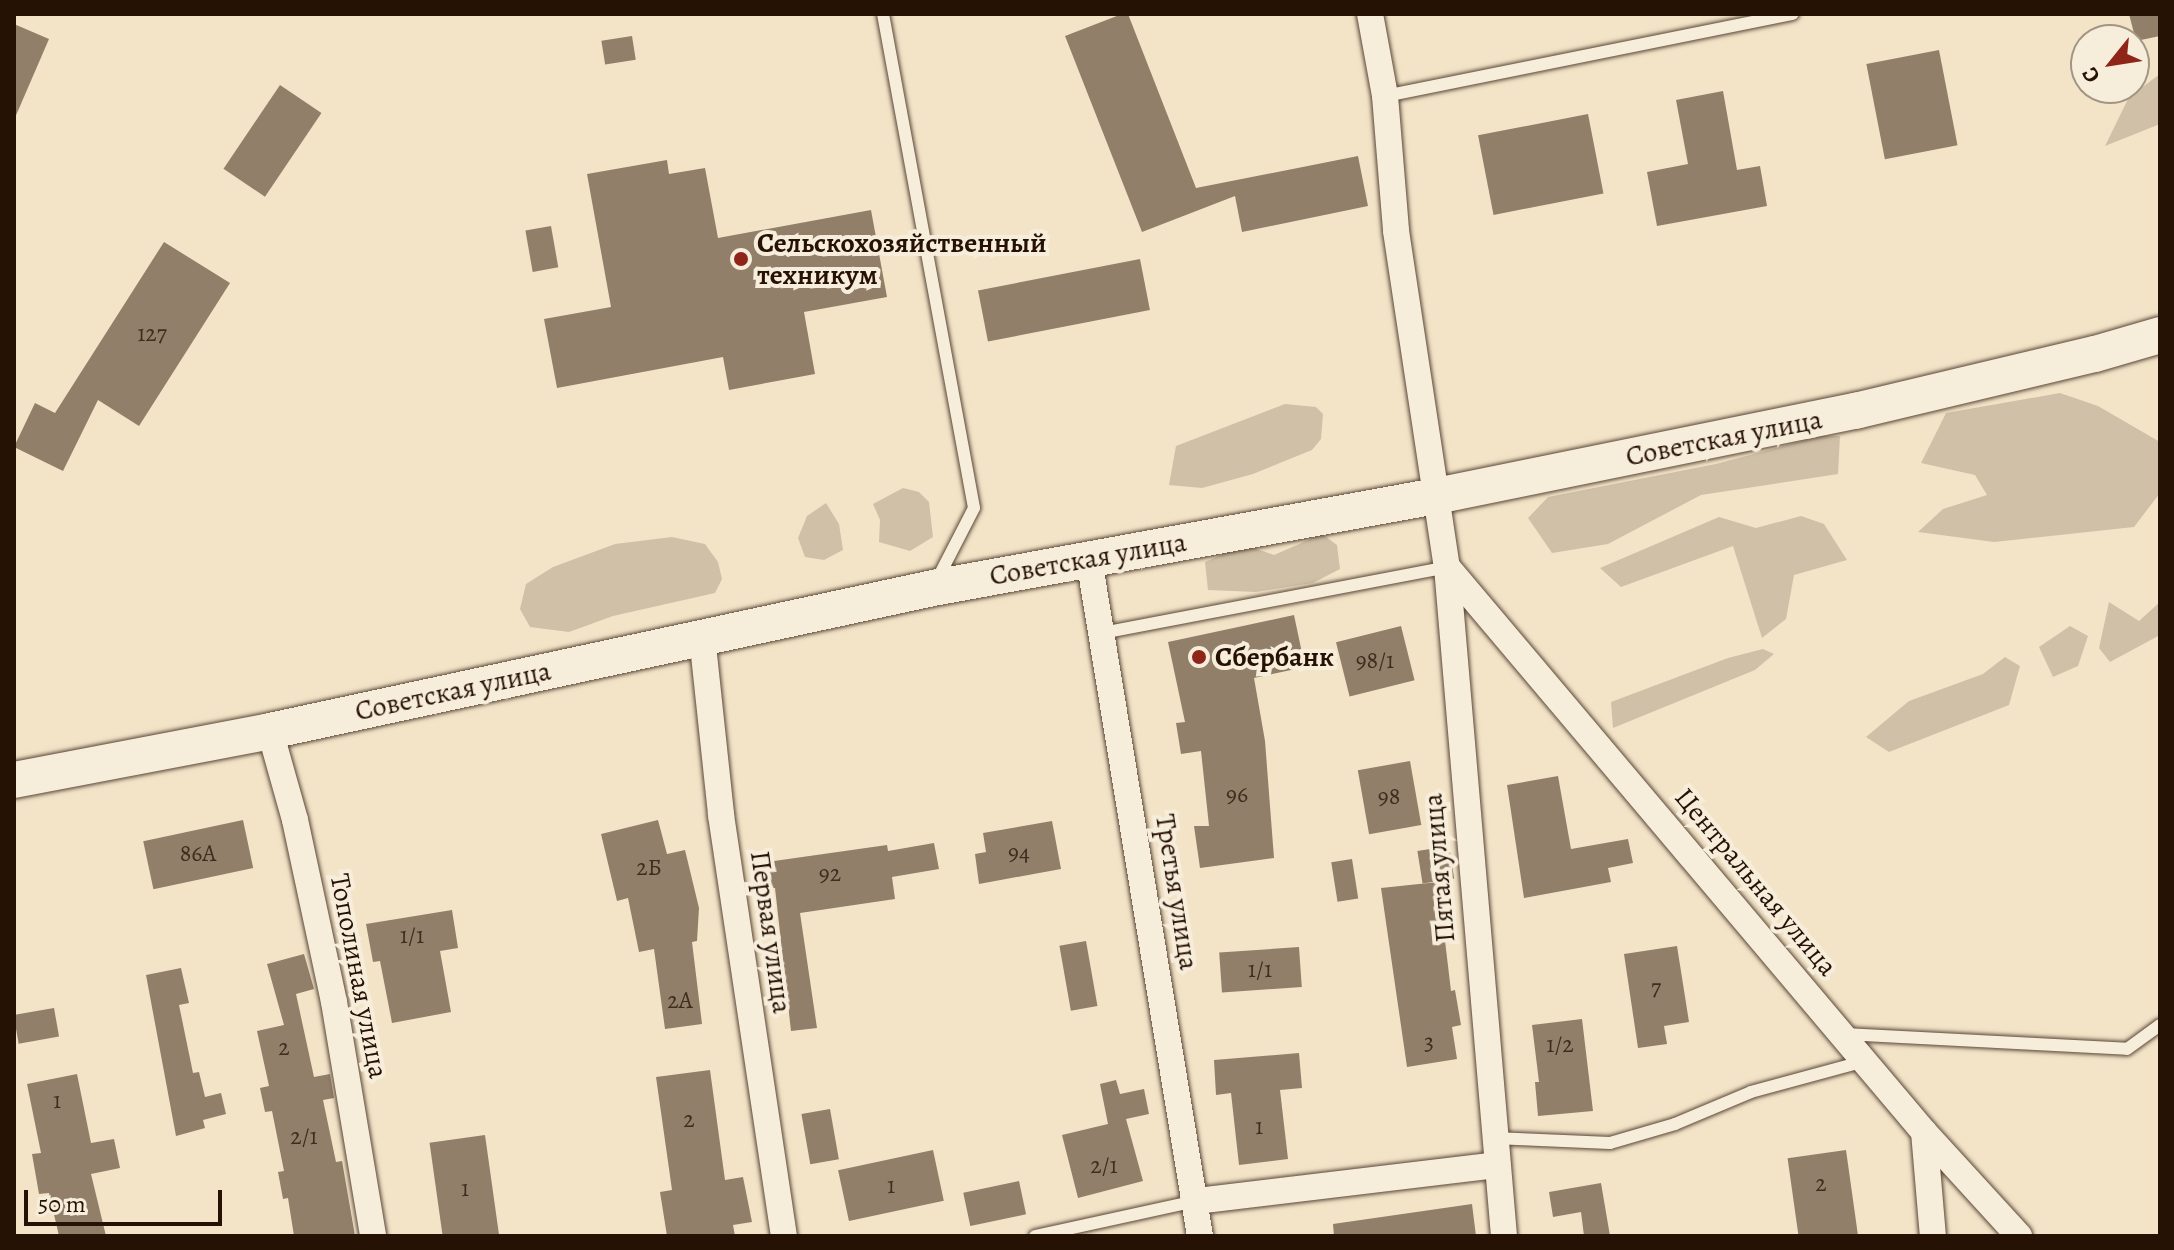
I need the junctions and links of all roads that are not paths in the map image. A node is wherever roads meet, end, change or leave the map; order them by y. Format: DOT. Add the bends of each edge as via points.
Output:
graph roads {
  1 [pos="883,14"];
  2 [pos="1370,14"];
  3 [pos="1793,14"];
  4 [pos="1385,96"];
  5 [pos="2160,335"];
  6 [pos="1436,496"];
  7 [pos="1089,559"];
  8 [pos="1447,567"];
  9 [pos="933,588"];
  10 [pos="1102,633"];
  11 [pos="702,636"];
  12 [pos="270,731"];
  13 [pos="14,780"];
  14 [pos="2160,1025"];
  15 [pos="1844,1034"];
  16 [pos="1865,1060"];
  17 [pos="1924,1132"];
  18 [pos="1494,1138"];
  19 [pos="1496,1165"];
  20 [pos="1196,1201"];
  21 [pos="373,1236"];
  22 [pos="784,1236"];
  23 [pos="1035,1236"];
  24 [pos="1200,1236"];
  25 [pos="1504,1236"];
  26 [pos="1933,1236"];
  27 [pos="2019,1236"];
  1 -- 9 [label="lane" via="974,508"];
  2 -- 4 [label="street, Пятая улица"];
  3 -- 4 [label="lane"];
  4 -- 6 [label="street, Пятая улица" via="1396,231"];
  5 -- 6 [label="main road, Советская улица" via="1855,411"];
  6 -- 7 [label="main road, Советская улица"];
  6 -- 8 [label="street, Пятая улица"];
  7 -- 9 [label="main road, Советская улица"];
  7 -- 10 [label="street, Третья улица"];
  8 -- 10 [label="lane"];
  8 -- 15 [label="street, Центральная улица"];
  8 -- 18 [label="street, Пятая улица"];
  9 -- 11 [label="main road, Советская улица"];
  10 -- 20 [label="street, Третья улица"];
  11 -- 12 [label="main road, Советская улица"];
  11 -- 22 [label="street, Первая улица" via="721,815"];
  12 -- 13 [label="main road, Советская улица"];
  12 -- 21 [label="street, Тополиная улица" via="334,1002"];
  14 -- 15 [label="lane" via="2127,1049"];
  15 -- 16 [label="street, Центральная улица"];
  16 -- 17 [label="street, Центральная улица"];
  16 -- 18 [label="lane" via="1751,1092 1675,1124 1610,1143"];
  17 -- 26 [label="street"];
  17 -- 27 [label="street, Центральная улица"];
  18 -- 19 [label="street, Пятая улица"];
  19 -- 20 [label="street"];
  19 -- 25 [label="street, Пятая улица"];
  20 -- 23 [label="lane"];
  20 -- 24 [label="street, Третья улица"];
}
